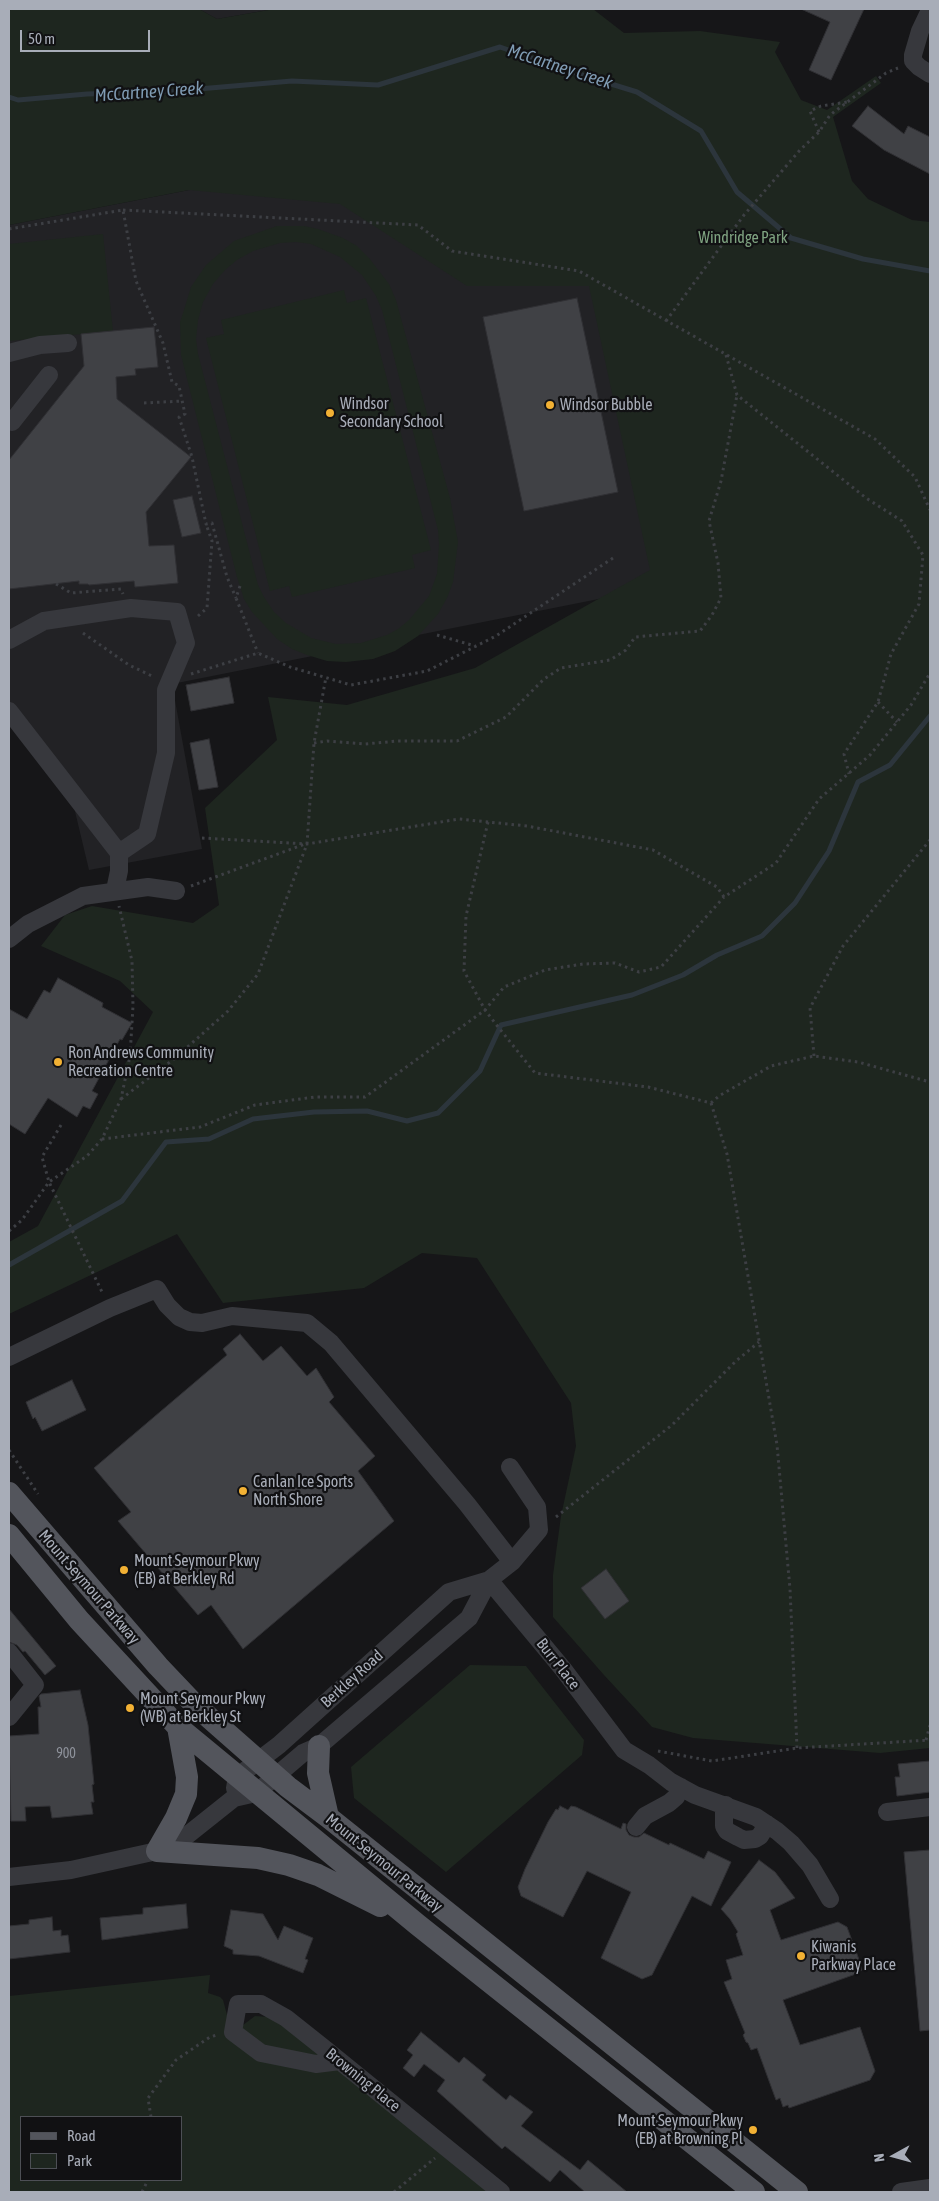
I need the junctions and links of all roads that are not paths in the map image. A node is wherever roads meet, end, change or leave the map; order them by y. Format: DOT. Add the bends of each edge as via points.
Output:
graph roads {
  1 [pos="930,10"];
  2 [pos="930,74"];
  3 [pos="68,343"];
  4 [pos="9,353"];
  5 [pos="49,375"];
  6 [pos="9,420"];
  7 [pos="9,640"];
  8 [pos="9,710"];
  9 [pos="119,852"];
  10 [pos="115,890"];
  11 [pos="176,891"];
  12 [pos="9,939"];
  13 [pos="9,1356"];
  14 [pos="510,1466"];
  15 [pos="9,1493"];
  16 [pos="11,1541"];
  17 [pos="512,1562"];
  18 [pos="489,1580"];
  19 [pos="9,1652"];
  20 [pos="9,1717"];
  21 [pos="178,1727"];
  22 [pos="319,1746"];
  23 [pos="258,1761"];
  24 [pos="275,1776"];
  25 [pos="235,1787"];
  26 [pos="681,1788"];
  27 [pos="256,1793"];
  28 [pos="726,1805"];
  29 [pos="930,1807"];
  30 [pos="887,1812"];
  31 [pos="328,1817"];
  32 [pos="767,1824"];
  33 [pos="636,1827"];
  34 [pos="158,1851"];
  35 [pos="9,1877"];
  36 [pos="830,1899"];
  37 [pos="418,1925"];
  38 [pos="340,2061"];
  39 [pos="930,2188"];
  40 [pos="501,2192"];
  41 [pos="754,2192"];
  42 [pos="797,2192"];
  43 [pos="901,2192"];
  1 -- 2 [label="street" via="914,46 913,61"];
  3 -- 4 [label="street" via="40,345"];
  5 -- 6 [label="street" via="12,422"];
  7 -- 9 [label="street" via="44,621 130,608 176,612 186,643 166,690 166,753 147,834"];
  8 -- 9 [label="street"];
  9 -- 10 [label="street"];
  10 -- 11 [label="street" via="148,887"];
  10 -- 12 [label="street" via="83,896 28,924"];
  13 -- 17 [label="street" via="157,1289 167,1305 179,1317 190,1322 202,1323 232,1316 308,1323 331,1343"];
  14 -- 17 [label="street, Berkley Road" via="537,1507 539,1530"];
  15 -- 23 [label="main road, Mount Seymour Parkway" via="158,1666 196,1706"];
  16 -- 21 [label="main road, Mount Seymour Parkway"];
  17 -- 18 [label="street, Berkley Road"];
  18 -- 22 [label="street, Berkley Road" via="469,1618"];
  18 -- 23 [label="street, Berkley Road" via="449,1592"];
  18 -- 26 [label="street, Burr Place" via="563,1669 624,1750"];
  19 -- 20 [label="street" via="35,1686"];
  21 -- 25 [label="main road, Mount Seymour Parkway"];
  21 -- 34 [label="main road" via="187,1777 186,1794"];
  22 -- 24 [label="street, Berkley Road" via="303,1752"];
  22 -- 31 [label="main road" via="318,1773"];
  23 -- 24 [label="main road, Mount Seymour Parkway"];
  23 -- 25 [label="street, Berkley Road"];
  24 -- 27 [label="street, Berkley Road"];
  24 -- 31 [label="main road, Mount Seymour Parkway"];
  25 -- 27 [label="main road, Mount Seymour Parkway"];
  25 -- 34 [label="street, Berkley Road" via="180,1841"];
  26 -- 28 [label="street, Burr Place"];
  26 -- 33 [label="street" via="676,1797 645,1816"];
  27 -- 37 [label="main road, Mount Seymour Parkway"];
  28 -- 32 [label="street, Burr Place"];
  28 -- 32 [label="street" via="724,1826 744,1840 755,1840"];
  29 -- 30 [label="street"];
  31 -- 42 [label="main road, Mount Seymour Parkway"];
  32 -- 36 [label="street, Burr Place" via="803,1856"];
  34 -- 35 [label="street, Berkley Road" via="71,1870"];
  34 -- 37 [label="main road" via="258,1858 290,1865 336,1883"];
  37 -- 41 [label="main road, Mount Seymour Parkway"];
  38 -- 38 [label="street, Browning Place" via="286,2018 261,2004 238,2004 233,2032 261,2053 316,2064"];
  38 -- 40 [label="street, Browning Place"];
  39 -- 43 [label="street"];
}
